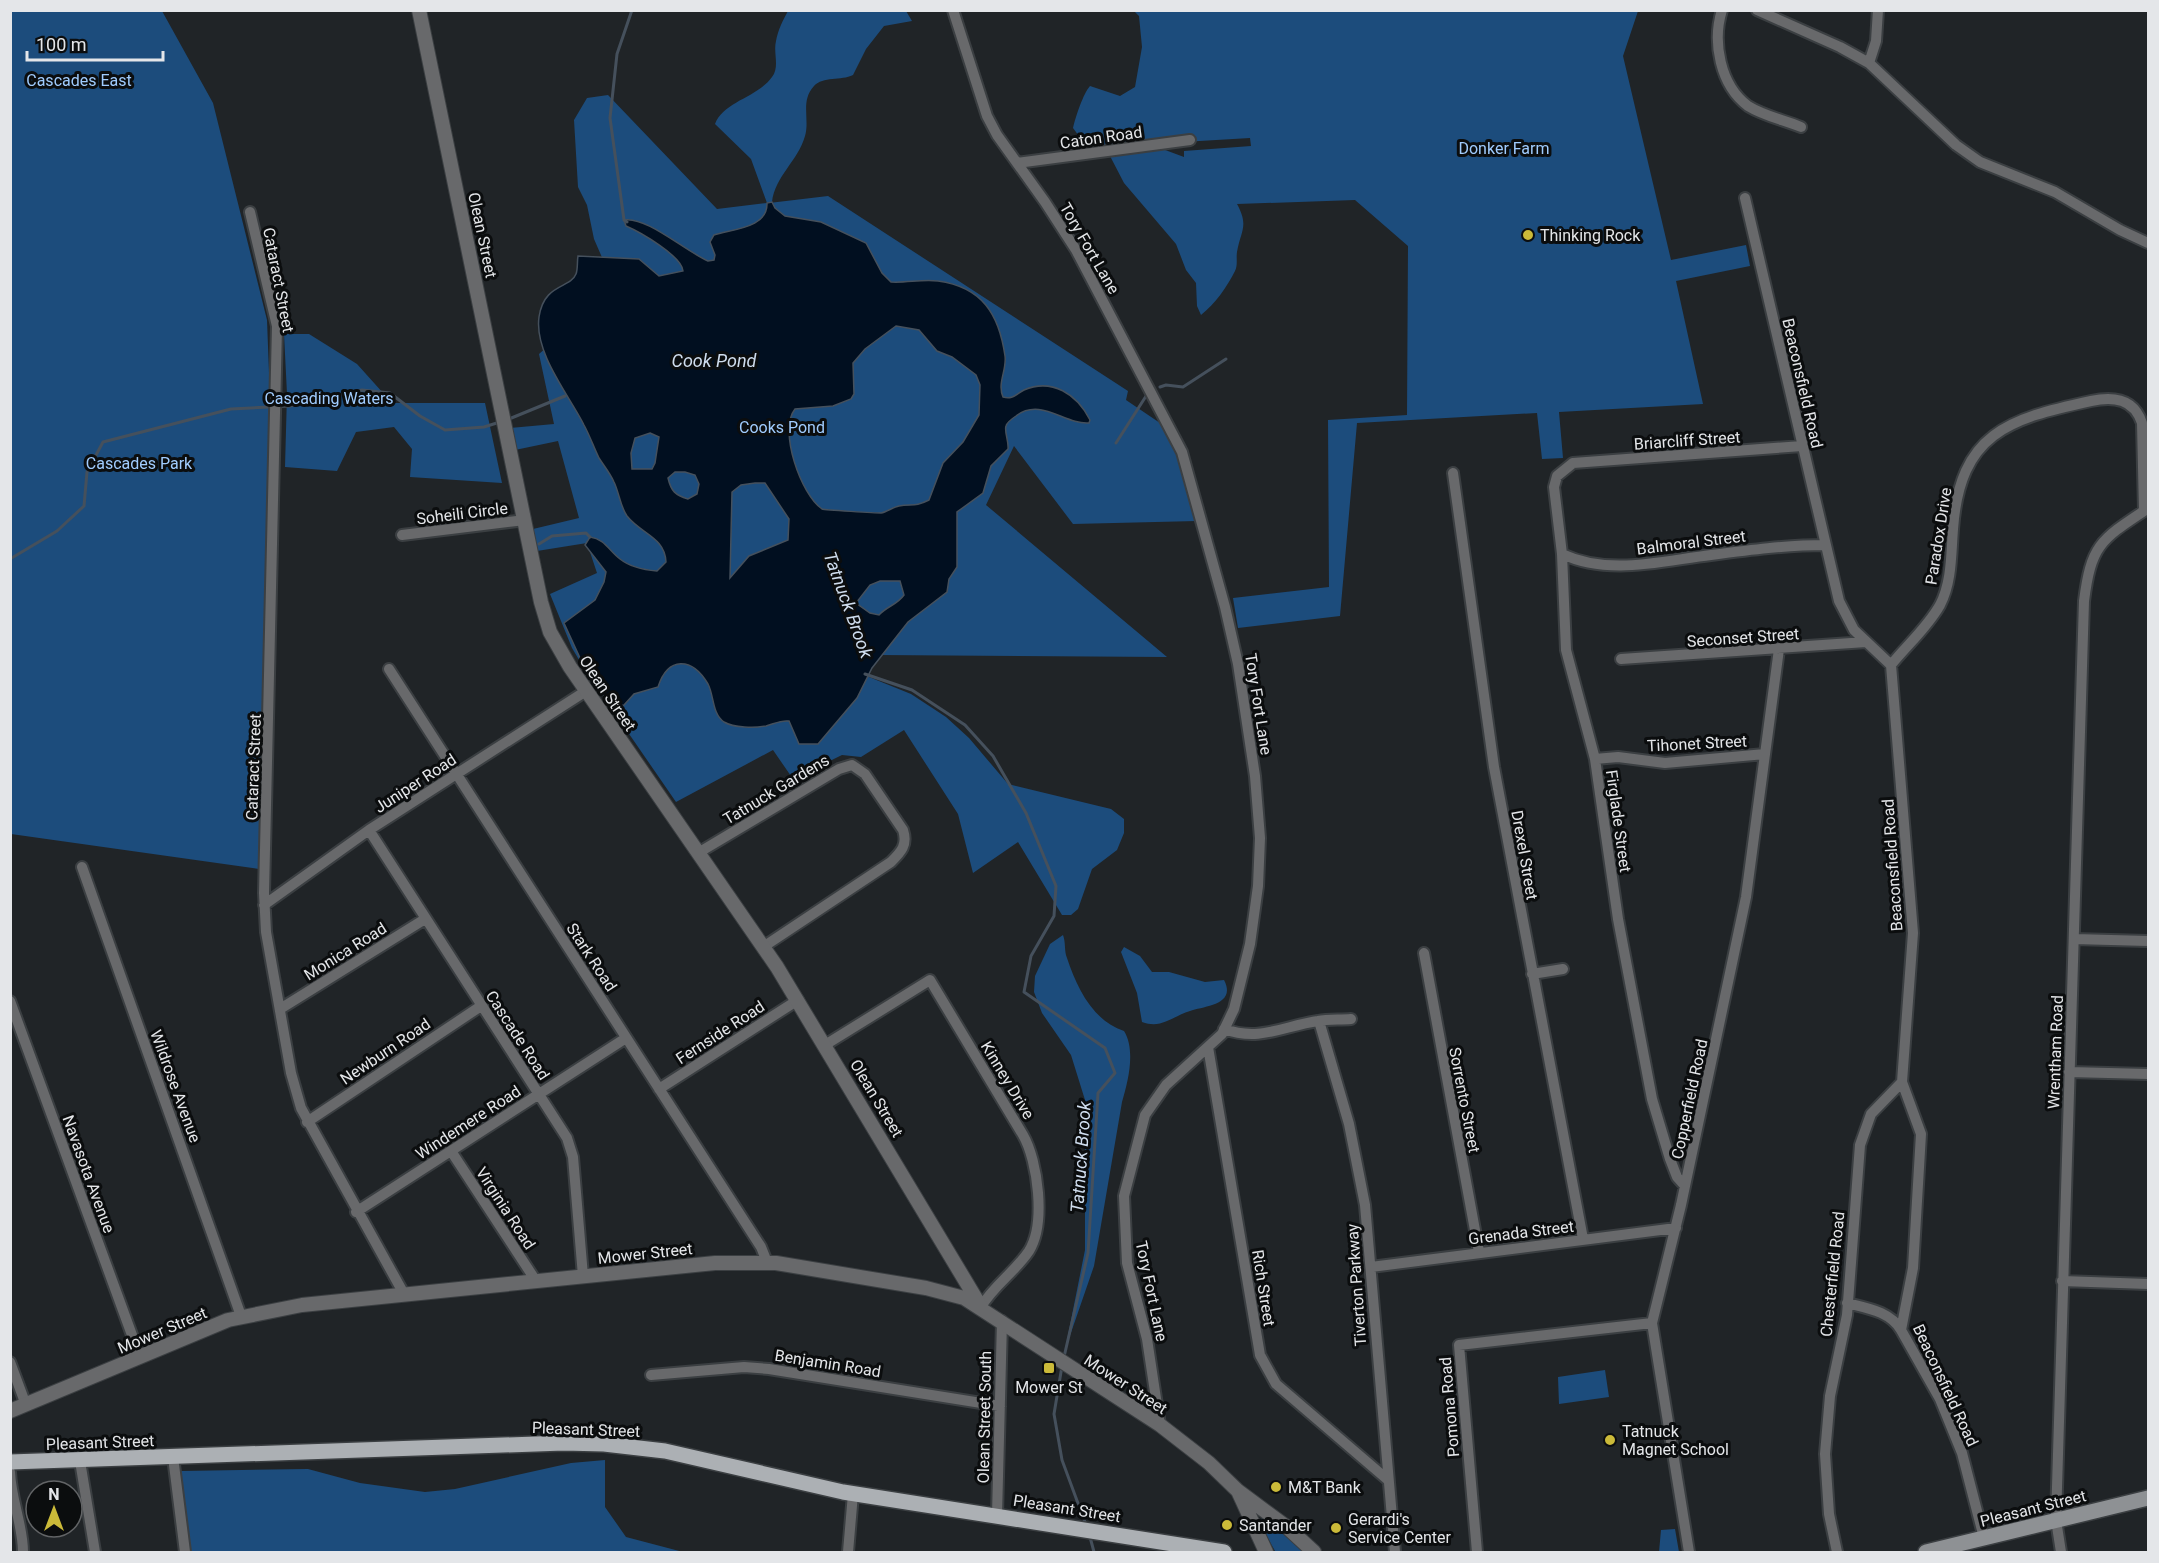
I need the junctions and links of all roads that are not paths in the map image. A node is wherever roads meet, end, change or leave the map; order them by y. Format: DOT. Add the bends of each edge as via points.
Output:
graph roads {
  1 [pos="419,10"];
  2 [pos="954,10"];
  3 [pos="1722,10"];
  4 [pos="1757,10"];
  5 [pos="1878,10"];
  6 [pos="1869,63"];
  7 [pos="1802,127"];
  8 [pos="1190,140"];
  9 [pos="1017,163"];
  10 [pos="1745,198"];
  11 [pos="250,212"];
  12 [pos="2148,243"];
  13 [pos="1802,446"];
  14 [pos="1573,463"];
  15 [pos="1453,474"];
  16 [pos="2146,512"];
  17 [pos="525,520"];
  18 [pos="402,535"];
  19 [pos="1825,545"];
  20 [pos="1562,554"];
  21 [pos="2086,584"];
  22 [pos="1866,642"];
  23 [pos="1779,649"];
  24 [pos="1621,659"];
  25 [pos="1891,665"];
  26 [pos="389,669"];
  27 [pos="586,691"];
  28 [pos="1765,754"];
  29 [pos="1595,759"];
  30 [pos="457,775"];
  31 [pos="369,830"];
  32 [pos="698,853"];
  33 [pos="82,867"];
  34 [pos="264,905"];
  35 [pos="425,919"];
  36 [pos="2074,939"];
  37 [pos="2148,941"];
  38 [pos="763,947"];
  39 [pos="1424,953"];
  40 [pos="1563,969"];
  41 [pos="1532,974"];
  42 [pos="798,1000"];
  43 [pos="10,1001"];
  44 [pos="480,1006"];
  45 [pos="280,1009"];
  46 [pos="1351,1019"];
  47 [pos="1319,1021"];
  48 [pos="1224,1029"];
  49 [pos="626,1038"];
  50 [pos="825,1045"];
  51 [pos="1208,1047"];
  52 [pos="2069,1072"];
  53 [pos="2148,1074"];
  54 [pos="1902,1082"];
  55 [pos="659,1089"];
  56 [pos="539,1094"];
  57 [pos="307,1122"];
  58 [pos="451,1151"];
  59 [pos="1685,1186"];
  60 [pos="356,1212"];
  61 [pos="1676,1228"];
  62 [pos="1582,1239"];
  63 [pos="1479,1252"];
  64 [pos="767,1262"];
  65 [pos="1371,1267"];
  66 [pos="583,1276"];
  67 [pos="536,1281"];
  68 [pos="2062,1281"];
  69 [pos="2148,1284"];
  70 [pos="405,1294"];
  71 [pos="1847,1303"];
  72 [pos="981,1307"];
  73 [pos="241,1316"];
  74 [pos="1002,1321"];
  75 [pos="1652,1323"];
  76 [pos="1901,1329"];
  77 [pos="140,1357"];
  78 [pos="10,1362"];
  79 [pos="651,1375"];
  80 [pos="26,1405"];
  81 [pos="1000,1406"];
  82 [pos="10,1411"];
  83 [pos="1160,1425"];
  84 [pos="173,1457"];
  85 [pos="80,1461"];
  86 [pos="10,1462"];
  87 [pos="10,1472"];
  88 [pos="1388,1480"];
  89 [pos="1238,1491"];
  90 [pos="853,1494"];
  91 [pos="2148,1498"];
  92 [pos="997,1515"];
  93 [pos="2056,1521"];
  94 [pos="1984,1538"];
  95 [pos="1190,1551"];
  96 [pos="23,1552"];
  97 [pos="95,1552"];
  98 [pos="185,1552"];
  99 [pos="848,1552"];
  100 [pos="1224,1552"];
  101 [pos="1266,1552"];
  102 [pos="1314,1552"];
  103 [pos="1395,1552"];
  104 [pos="1477,1552"];
  105 [pos="1689,1552"];
  106 [pos="1837,1552"];
  107 [pos="1926,1552"];
  108 [pos="2061,1552"];
  1 -- 17 [label="street, Olean Street"];
  2 -- 9 [label="street, Tory Fort Lane" via="987,116"];
  3 -- 7 [label="street" via="1719,56 1731,86 1748,105"];
  4 -- 6 [label="street"];
  5 -- 6 [label="street" via="1876,41"];
  6 -- 12 [label="street" via="1972,157 2055,192"];
  8 -- 9 [label="street, Caton Road"];
  9 -- 48 [label="street, Tory Fort Lane" via="1076,250 1176,438 1225,607 1247,722 1260,838 1250,944 1242,981"];
  10 -- 13 [label="street, Beaconsfield Road"];
  11 -- 34 [label="street, Cataract Street" via="277,326"];
  13 -- 14 [label="street, Briarcliff Street"];
  13 -- 19 [label="street, Beaconsfield Road"];
  14 -- 20 [label="street, Firglade Street" via="1557,476 1554,487"];
  15 -- 41 [label="street, Drexel Street" via="1494,767"];
  16 -- 21 [label="street, Paradox Drive" via="2097,547"];
  16 -- 25 [label="street, Paradox Drive" via="2142,423 2131,404 2120,399 2086,402 2036,413 1994,433 1974,458 1959,488 1951,564 1940,604"];
  17 -- 18 [label="street, Soheili Circle"];
  17 -- 27 [label="street, Olean Street" via="547,623"];
  19 -- 20 [label="street, Balmoral Street" via="1784,546 1613,566 1582,563"];
  19 -- 22 [label="street, Beaconsfield Road" via="1839,601 1854,630"];
  20 -- 29 [label="street, Firglade Street" via="1566,650"];
  21 -- 36 [label="street, Wrentham Road"];
  22 -- 23 [label="street, Seconset Street"];
  22 -- 25 [label="street, Beaconsfield Road"];
  23 -- 24 [label="street, Seconset Street"];
  23 -- 28 [label="street, Copperfield Road"];
  25 -- 54 [label="street, Beaconsfield Road" via="1913,933"];
  26 -- 30 [label="street, Stark Road"];
  27 -- 30 [label="street, Juniper Road"];
  27 -- 32 [label="street, Olean Street"];
  28 -- 29 [label="street, Tihonet Street" via="1665,763"];
  28 -- 59 [label="street, Copperfield Road" via="1746,897"];
  29 -- 59 [label="street, Firglade Street" via="1618,919 1652,1099 1670,1159"];
  30 -- 31 [label="street, Juniper Road"];
  30 -- 49 [label="street, Stark Road"];
  31 -- 34 [label="street, Juniper Road"];
  31 -- 35 [label="street, Cascade Road"];
  32 -- 38 [label="street, Olean Street"];
  32 -- 38 [label="street, Tatnuck Gardens" via="842,767 855,766 865,774 903,830 906,840 902,850 891,862"];
  33 -- 73 [label="street, Wildrose Avenue"];
  34 -- 45 [label="street, Cataract Street"];
  35 -- 44 [label="street, Cascade Road"];
  35 -- 45 [label="street, Monica Road"];
  36 -- 37 [label="street"];
  36 -- 52 [label="street, Wrentham Road"];
  38 -- 42 [label="street, Olean Street"];
  39 -- 63 [label="street, Sorrento Street"];
  40 -- 41 [label="street"];
  41 -- 62 [label="street, Drexel Street"];
  42 -- 50 [label="street, Olean Street"];
  42 -- 55 [label="street, Fernside Road"];
  43 -- 77 [label="street, Navasota Avenue"];
  44 -- 56 [label="street, Cascade Road"];
  44 -- 57 [label="street, Newburn Road"];
  45 -- 57 [label="street, Cataract Street" via="293,1082"];
  46 -- 47 [label="street"];
  47 -- 48 [label="street" via="1255,1036"];
  47 -- 65 [label="street, Tiverton Parkway" via="1358,1159"];
  48 -- 51 [label="street, Tory Fort Lane"];
  49 -- 55 [label="street, Stark Road"];
  49 -- 56 [label="street, Windemere Road"];
  50 -- 72 [label="street, Olean Street"];
  50 -- 72 [label="street, Kinney Drive" via="930,980 1017,1125 1036,1166 1033,1241 1024,1258 989,1293"];
  51 -- 83 [label="street, Tory Fort Lane" via="1166,1084 1145,1115 1124,1196 1127,1263 1147,1339"];
  51 -- 88 [label="street, Rich Street" via="1260,1355 1276,1384"];
  52 -- 53 [label="street"];
  52 -- 68 [label="street, Wrentham Road"];
  54 -- 71 [label="street, Chesterfield Road" via="1871,1114 1860,1145"];
  54 -- 76 [label="street, Beaconsfield Road" via="1921,1134 1913,1268"];
  55 -- 64 [label="street, Stark Road"];
  56 -- 58 [label="street, Windemere Road"];
  56 -- 66 [label="street, Cascade Road" via="572,1148"];
  57 -- 60 [label="street, Cataract Street"];
  58 -- 60 [label="street, Windemere Road"];
  58 -- 67 [label="street, Virginia Road"];
  59 -- 61 [label="street, Copperfield Road"];
  60 -- 70 [label="street, Cataract Street"];
  61 -- 62 [label="street, Grenada Street"];
  61 -- 75 [label="street, Copperfield Road"];
  62 -- 63 [label="street, Grenada Street"];
  63 -- 65 [label="street, Grenada Street"];
  64 -- 66 [label="street, Mower Street" via="724,1262"];
  64 -- 72 [label="street, Mower Street" via="941,1291"];
  65 -- 88 [label="street, Tiverton Parkway"];
  66 -- 67 [label="street, Mower Street"];
  67 -- 70 [label="street, Mower Street"];
  68 -- 69 [label="street"];
  68 -- 93 [label="street, Wrentham Road"];
  70 -- 73 [label="street, Mower Street"];
  71 -- 76 [label="street" via="1876,1310 1896,1321"];
  71 -- 106 [label="street, Chesterfield Road" via="1830,1396 1825,1454 1829,1514"];
  72 -- 74 [label="street, Mower Street"];
  73 -- 77 [label="street, Mower Street"];
  74 -- 81 [label="street, Olean Street South"];
  74 -- 83 [label="street, Mower Street"];
  75 -- 104 [label="street, Pomona Road" via="1459,1345"];
  75 -- 105 [label="street, Copperfield Road"];
  76 -- 94 [label="street, Beaconsfield Road" via="1940,1399 1962,1453"];
  77 -- 80 [label="street, Mower Street"];
  78 -- 80 [label="street"];
  79 -- 81 [label="street, Benjamin Road" via="769,1369"];
  80 -- 82 [label="street, Mower Street"];
  81 -- 92 [label="street, Olean Street South"];
  83 -- 89 [label="street, Mower Street"];
  84 -- 85 [label="main road, Pleasant Street"];
  84 -- 90 [label="main road, Pleasant Street" via="593,1443 665,1451"];
  84 -- 98 [label="street"];
  85 -- 86 [label="main road, Pleasant Street"];
  85 -- 97 [label="street"];
  87 -- 96 [label="street"];
  88 -- 103 [label="street, Tiverton Parkway"];
  89 -- 101 [label="street, Mower Street"];
  89 -- 102 [label="street, Mower Street"];
  90 -- 92 [label="main road, Pleasant Street"];
  90 -- 99 [label="street"];
  91 -- 93 [label="main road, Pleasant Street"];
  92 -- 95 [label="main road, Pleasant Street"];
  93 -- 94 [label="main road, Pleasant Street"];
  93 -- 108 [label="street, Wrentham Road"];
  94 -- 107 [label="main road, Pleasant Street"];
  95 -- 100 [label="main road, Pleasant Street"];
}
